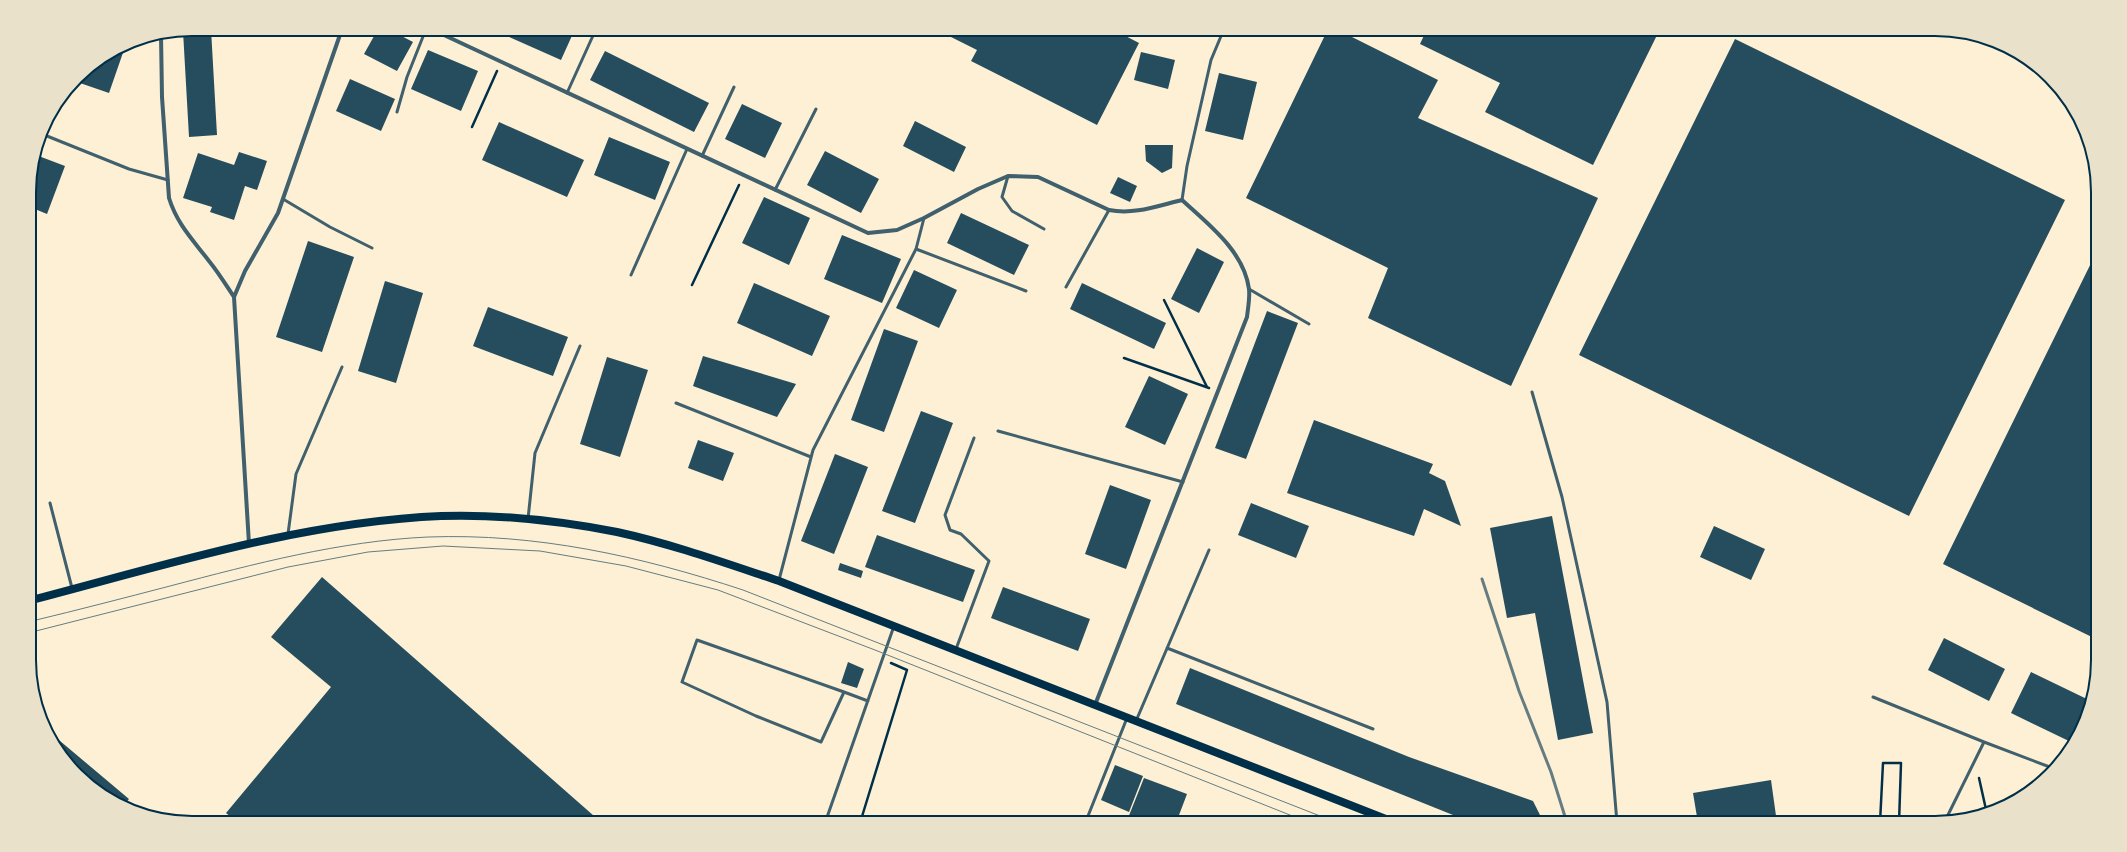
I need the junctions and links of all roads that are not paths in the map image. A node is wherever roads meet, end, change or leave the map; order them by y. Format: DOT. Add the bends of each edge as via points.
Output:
graph roads {
  1 [pos="340,36"];
  2 [pos="423,36"];
  3 [pos="445,36"];
  4 [pos="593,36"];
  5 [pos="1221,36"];
  6 [pos="161,39"];
  7 [pos="734,87"];
  8 [pos="567,93"];
  9 [pos="816,109"];
  10 [pos="397,112"];
  11 [pos="46,136"];
  12 [pos="687,149"];
  13 [pos="702,156"];
  14 [pos="1008,176"];
  15 [pos="168,180"];
  16 [pos="775,190"];
  17 [pos="283,198"];
  18 [pos="1182,200"];
  19 [pos="1109,210"];
  20 [pos="924,218"];
  21 [pos="1044,229"];
  22 [pos="372,248"];
  23 [pos="916,249"];
  24 [pos="631,275"];
  25 [pos="1066,287"];
  26 [pos="1249,289"];
  27 [pos="1026,291"];
  28 [pos="234,297"];
  29 [pos="1309,324"];
  30 [pos="580,346"];
  31 [pos="342,367"];
  32 [pos="1532,392"];
  33 [pos="676,403"];
  34 [pos="998,431"];
  35 [pos="974,438"];
  36 [pos="811,457"];
  37 [pos="1183,482"];
  38 [pos="50,503"];
  39 [pos="528,520"];
  40 [pos="288,536"];
  41 [pos="249,544"];
  42 [pos="1209,550"];
  43 [pos="778,581"];
  44 [pos="73,590"];
  45 [pos="36,599"];
  46 [pos="895,625"];
  47 [pos="1167,648"];
  48 [pos="956,649"];
  49 [pos="844,692"];
  50 [pos="1873,697"];
  51 [pos="868,701"];
  52 [pos="1095,705"];
  53 [pos="1127,718"];
  54 [pos="1136,722"];
  55 [pos="1373,729"];
  56 [pos="1984,742"];
  57 [pos="2048,767"];
  58 [pos="827,816"];
  59 [pos="1088,816"];
  60 [pos="1378,816"];
  61 [pos="1616,816"];
  62 [pos="1947,816"];
  1 -- 17 [label="street"];
  2 -- 10 [label="lane" via="406,76"];
  3 -- 8 [label="street"];
  4 -- 8 [label="lane"];
  5 -- 18 [label="lane" via="1211,60 1187,166"];
  6 -- 15 [label="street"];
  7 -- 13 [label="lane"];
  8 -- 12 [label="street"];
  9 -- 16 [label="lane"];
  11 -- 15 [label="lane" via="129,169"];
  12 -- 13 [label="street"];
  12 -- 24 [label="lane"];
  13 -- 16 [label="street"];
  14 -- 19 [label="street" via="1038,177"];
  14 -- 20 [label="street"];
  14 -- 21 [label="lane" via="1002,197 1012,211"];
  15 -- 28 [label="street" via="169,198 181,226"];
  16 -- 20 [label="street" via="868,234 897,230"];
  17 -- 22 [label="lane" via="330,227"];
  17 -- 28 [label="street" via="278,213 245,271"];
  18 -- 19 [label="street" via="1142,211"];
  18 -- 26 [label="street" via="1221,235 1242,267"];
  19 -- 25 [label="lane"];
  20 -- 23 [label="lane"];
  23 -- 27 [label="lane"];
  23 -- 36 [label="lane"];
  26 -- 29 [label="lane"];
  26 -- 37 [label="street" via="1247,317"];
  28 -- 41 [label="street"];
  30 -- 39 [label="lane" via="535,453"];
  31 -- 40 [label="lane" via="296,474"];
  32 -- 61 [label="lane" via="1562,497 1607,702"];
  33 -- 36 [label="lane"];
  34 -- 37 [label="lane"];
  35 -- 48 [label="lane" via="945,514 950,530 960,534 989,561"];
  36 -- 43 [label="lane"];
  37 -- 52 [label="street"];
  38 -- 44 [label="lane"];
  39 -- 40 [label="main road" via="442,516 364,522"];
  39 -- 43 [label="main road" via="617,533 679,548"];
  40 -- 41 [label="main road"];
  41 -- 44 [label="main road"];
  42 -- 47 [label="lane"];
  43 -- 46 [label="main road"];
  44 -- 45 [label="main road"];
  46 -- 48 [label="main road"];
  46 -- 51 [label="lane"];
  47 -- 54 [label="lane"];
  47 -- 55 [label="lane"];
  48 -- 52 [label="main road"];
  49 -- 49 [label="lane" via="697,640 682,682 756,716 822,742"];
  49 -- 51 [label="lane"];
  50 -- 56 [label="lane"];
  51 -- 58 [label="lane"];
  52 -- 53 [label="main road"];
  53 -- 54 [label="main road"];
  53 -- 59 [label="lane"];
  54 -- 60 [label="main road"];
  56 -- 57 [label="lane"];
  56 -- 62 [label="lane"];
}
